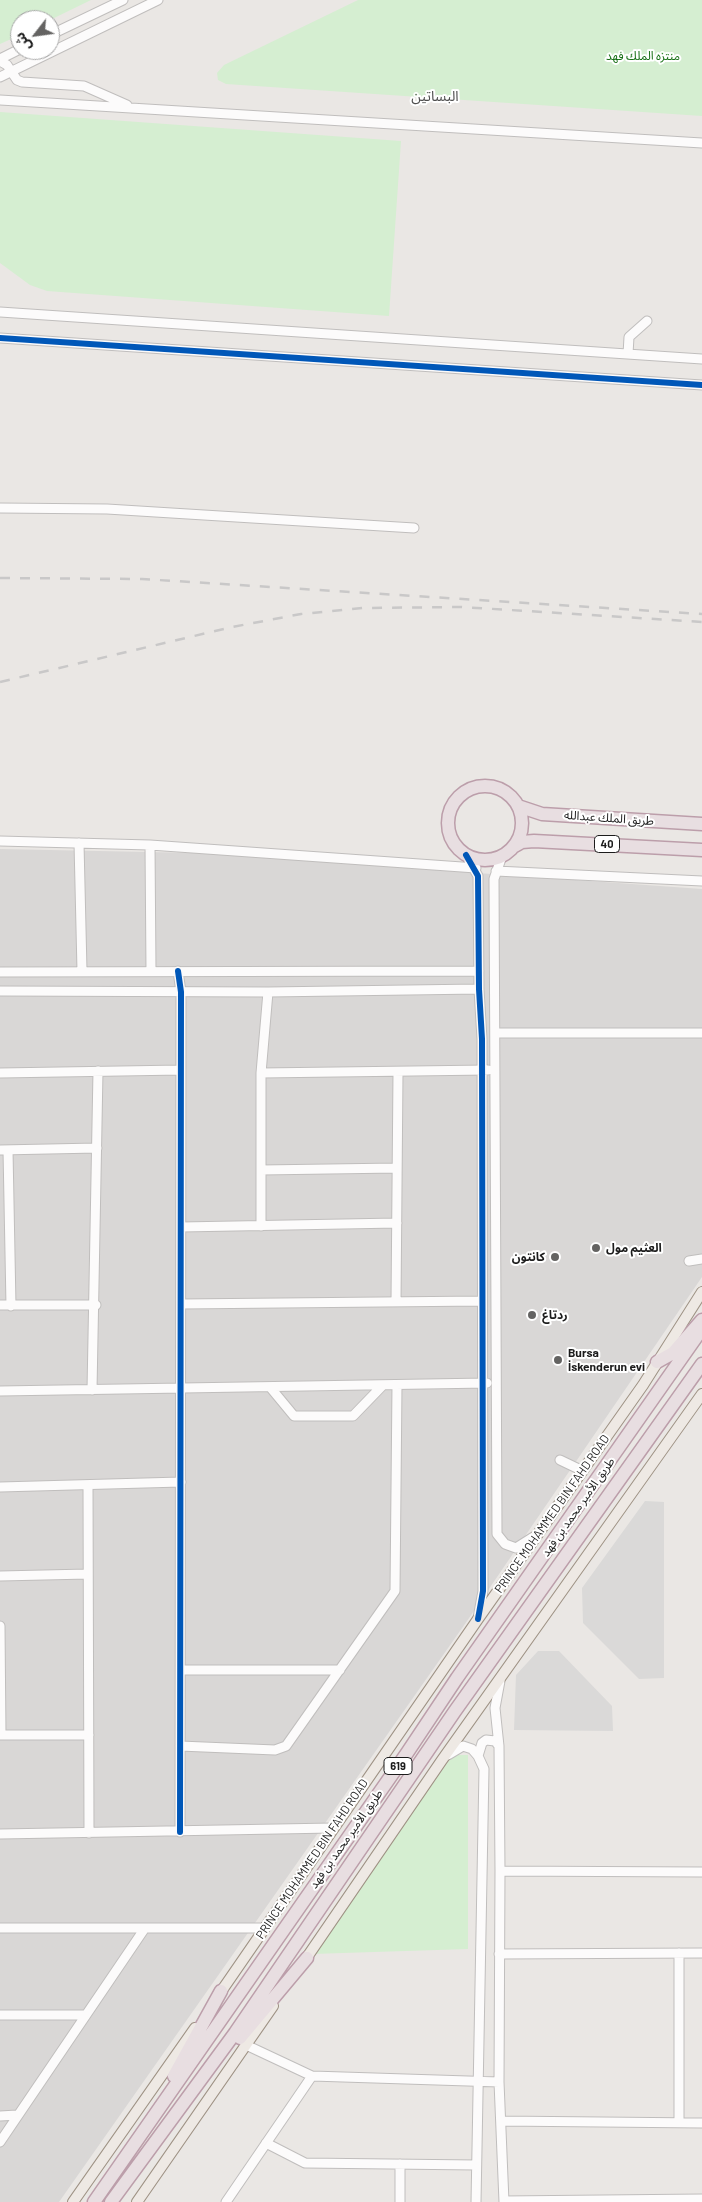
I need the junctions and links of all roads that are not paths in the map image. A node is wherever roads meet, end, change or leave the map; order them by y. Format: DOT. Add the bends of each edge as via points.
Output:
graph roads {
  1 [pos="123,0"];
  2 [pos="158,0"];
  3 [pos="111,6"];
  4 [pos="118,19"];
  5 [pos="60,30"];
  6 [pos="0,60"];
  7 [pos="11,72"];
  8 [pos="0,77"];
  9 [pos="0,100"];
  10 [pos="132,108"];
  11 [pos="702,143"];
  12 [pos="0,312"];
  13 [pos="647,320"];
  14 [pos="0,338"];
  15 [pos="628,354"];
  16 [pos="702,358"];
  17 [pos="702,385"];
  18 [pos="0,508"];
  19 [pos="414,528"];
  20 [pos="518,806"];
  21 [pos="702,824"];
  22 [pos="0,841"];
  23 [pos="79,843"];
  24 [pos="150,845"];
  25 [pos="513,847"];
  26 [pos="702,850"];
  27 [pos="466,855"];
  28 [pos="502,856"];
  29 [pos="476,868"];
  30 [pos="496,872"];
  31 [pos="702,881"];
  32 [pos="82,971"];
  33 [pos="151,971"];
  34 [pos="178,971"];
  35 [pos="479,971"];
  36 [pos="0,972"];
  37 [pos="479,990"];
  38 [pos="0,991"];
  39 [pos="181,992"];
  40 [pos="268,992"];
  41 [pos="496,1033"];
  42 [pos="702,1033"];
  43 [pos="181,1070"];
  44 [pos="482,1070"];
  45 [pos="98,1071"];
  46 [pos="495,1071"];
  47 [pos="0,1073"];
  48 [pos="261,1073"];
  49 [pos="398,1073"];
  50 [pos="98,1148"];
  51 [pos="4,1150"];
  52 [pos="397,1168"];
  53 [pos="261,1170"];
  54 [pos="397,1223"];
  55 [pos="261,1226"];
  56 [pos="181,1227"];
  57 [pos="702,1260"];
  58 [pos="689,1261"];
  59 [pos="702,1292"];
  60 [pos="482,1301"];
  61 [pos="396,1302"];
  62 [pos="181,1304"];
  63 [pos="0,1305"];
  64 [pos="96,1305"];
  65 [pos="11,1306"];
  66 [pos="702,1320"];
  67 [pos="702,1329"];
  68 [pos="657,1362"];
  69 [pos="702,1364"];
  70 [pos="482,1383"];
  71 [pos="494,1384"];
  72 [pos="383,1385"];
  73 [pos="397,1385"];
  74 [pos="270,1387"];
  75 [pos="181,1388"];
  76 [pos="92,1390"];
  77 [pos="0,1391"];
  78 [pos="702,1394"];
  79 [pos="560,1460"];
  80 [pos="583,1471"];
  81 [pos="181,1482"];
  82 [pos="88,1486"];
  83 [pos="0,1487"];
  84 [pos="538,1534"];
  85 [pos="88,1574"];
  86 [pos="0,1576"];
  87 [pos="478,1619"];
  88 [pos="0,1626"];
  89 [pos="180,1670"];
  90 [pos="340,1670"];
  91 [pos="502,1676"];
  92 [pos="0,1735"];
  93 [pos="89,1735"];
  94 [pos="180,1746"];
  95 [pos="499,1746"];
  96 [pos="478,1756"];
  97 [pos="442,1760"];
  98 [pos="333,1828"];
  99 [pos="180,1832"];
  100 [pos="89,1833"];
  101 [pos="0,1834"];
  102 [pos="500,1870"];
  103 [pos="702,1872"];
  104 [pos="0,1928"];
  105 [pos="145,1928"];
  106 [pos="265,1928"];
  107 [pos="679,1953"];
  108 [pos="702,1953"];
  109 [pos="499,1954"];
  110 [pos="307,1958"];
  111 [pos="221,1991"];
  112 [pos="85,2015"];
  113 [pos="0,2016"];
  114 [pos="246,2045"];
  115 [pos="312,2076"];
  116 [pos="479,2082"];
  117 [pos="499,2082"];
  118 [pos="17,2115"];
  119 [pos="0,2116"];
  120 [pos="501,2121"];
  121 [pos="169,2122"];
  122 [pos="679,2123"];
  123 [pos="702,2123"];
  124 [pos="147,2124"];
  125 [pos="0,2142"];
  126 [pos="266,2143"];
  127 [pos="400,2164"];
  128 [pos="476,2165"];
  129 [pos="702,2199"];
  130 [pos="504,2201"];
  131 [pos="73,2202"];
  132 [pos="94,2202"];
  133 [pos="111,2202"];
  134 [pos="137,2202"];
  135 [pos="226,2202"];
  136 [pos="400,2202"];
  137 [pos="476,2202"];
  1 -- 3 [label="street"];
  2 -- 4 [label="street"];
  3 -- 4 [label="street"];
  3 -- 5 [label="street"];
  4 -- 7 [label="street"];
  6 -- 7 [label="street"];
  7 -- 8 [label="street"];
  7 -- 10 [label="street" via="22,82 84,86"];
  9 -- 10 [label="street"];
  10 -- 11 [label="street"];
  12 -- 15 [label="street"];
  13 -- 15 [label="street" via="629,337"];
  14 -- 17 [label="street"];
  15 -- 16 [label="street"];
  18 -- 19 [label="street" via="107,509"];
  20 -- 21 [label="highway, طريق الملك عبدالله / 40" via="542,814"];
  20 -- 25 [label="highway" via="522,827"];
  20 -- 27 [label="highway" via="503,790 489,786 475,787 457,798 450,811 448,825 456,845"];
  22 -- 23 [label="street"];
  23 -- 24 [label="street"];
  23 -- 32 [label="street"];
  24 -- 29 [label="street"];
  24 -- 33 [label="street"];
  25 -- 26 [label="highway, طريق الملك عبدالله / 40" via="534,841"];
  25 -- 28 [label="highway"];
  27 -- 28 [label="highway" via="480,860"];
  27 -- 29 [label="street"];
  28 -- 30 [label="street"];
  29 -- 35 [label="street"];
  30 -- 31 [label="street"];
  30 -- 41 [label="street"];
  32 -- 33 [label="street"];
  32 -- 36 [label="street"];
  33 -- 34 [label="street"];
  34 -- 35 [label="street"];
  34 -- 39 [label="street"];
  35 -- 37 [label="street"];
  37 -- 40 [label="street"];
  37 -- 44 [label="street"];
  38 -- 39 [label="street"];
  39 -- 40 [label="street"];
  39 -- 43 [label="street"];
  40 -- 48 [label="street"];
  41 -- 42 [label="street"];
  41 -- 46 [label="street"];
  43 -- 45 [label="street"];
  43 -- 56 [label="street"];
  44 -- 46 [label="street"];
  44 -- 49 [label="street"];
  44 -- 60 [label="street"];
  45 -- 47 [label="street"];
  45 -- 50 [label="street"];
  46 -- 71 [label="street"];
  48 -- 49 [label="street"];
  48 -- 53 [label="street"];
  49 -- 52 [label="street"];
  50 -- 51 [label="street"];
  50 -- 64 [label="street"];
  51 -- 65 [label="street"];
  52 -- 53 [label="street"];
  52 -- 54 [label="street"];
  53 -- 55 [label="street"];
  54 -- 55 [label="street"];
  54 -- 61 [label="street"];
  55 -- 56 [label="street"];
  56 -- 62 [label="street"];
  57 -- 58 [label="street"];
  59 -- 68 [label="main road, PRINCE MOHAMMED BIN FAHD ROAD"];
  60 -- 61 [label="street"];
  60 -- 70 [label="street"];
  61 -- 62 [label="street"];
  62 -- 75 [label="street"];
  63 -- 65 [label="street"];
  64 -- 65 [label="street"];
  64 -- 76 [label="street"];
  66 -- 68 [label="highway" via="673,1352"];
  67 -- 124 [label="highway, طريق الأمير محمد بن فهد / 619"];
  68 -- 80 [label="main road, PRINCE MOHAMMED BIN FAHD ROAD"];
  69 -- 121 [label="highway, طريق الأمير محمد بن فهد / 619"];
  70 -- 71 [label="street"];
  70 -- 73 [label="street"];
  70 -- 87 [label="street" via="483,1591"];
  71 -- 84 [label="street" via="497,1534 505,1544 516,1548"];
  72 -- 73 [label="street"];
  72 -- 74 [label="street"];
  72 -- 74 [label="street" via="353,1416 294,1416"];
  73 -- 90 [label="street" via="395,1591"];
  74 -- 75 [label="street"];
  75 -- 76 [label="street"];
  75 -- 81 [label="street"];
  76 -- 77 [label="street"];
  78 -- 91 [label="main road"];
  79 -- 80 [label="street"];
  80 -- 84 [label="main road, PRINCE MOHAMMED BIN FAHD ROAD"];
  81 -- 82 [label="street"];
  81 -- 89 [label="street"];
  82 -- 83 [label="street"];
  82 -- 85 [label="street"];
  84 -- 87 [label="main road, PRINCE MOHAMMED BIN FAHD ROAD"];
  85 -- 86 [label="street"];
  85 -- 93 [label="street"];
  87 -- 98 [label="main road, PRINCE MOHAMMED BIN FAHD ROAD"];
  88 -- 92 [label="street"];
  89 -- 90 [label="street"];
  89 -- 94 [label="street"];
  90 -- 94 [label="street" via="286,1746 275,1750"];
  91 -- 95 [label="street" via="495,1708"];
  91 -- 97 [label="main road"];
  92 -- 93 [label="street"];
  93 -- 100 [label="street"];
  94 -- 99 [label="street"];
  95 -- 96 [label="street" via="495,1741 486,1740"];
  95 -- 102 [label="street"];
  96 -- 97 [label="street" via="464,1746"];
  96 -- 116 [label="street" via="484,1769"];
  97 -- 110 [label="main road"];
  98 -- 99 [label="street"];
  98 -- 106 [label="main road, PRINCE MOHAMMED BIN FAHD ROAD"];
  99 -- 100 [label="street"];
  100 -- 101 [label="street"];
  102 -- 103 [label="street"];
  102 -- 109 [label="street"];
  104 -- 105 [label="street"];
  105 -- 106 [label="street"];
  105 -- 112 [label="street"];
  106 -- 111 [label="main road, PRINCE MOHAMMED BIN FAHD ROAD"];
  107 -- 108 [label="street"];
  107 -- 109 [label="street"];
  107 -- 122 [label="street"];
  109 -- 117 [label="street"];
  110 -- 114 [label="main road"];
  110 -- 121 [label="highway"];
  111 -- 124 [label="highway"];
  111 -- 131 [label="main road, PRINCE MOHAMMED BIN FAHD ROAD"];
  112 -- 113 [label="street"];
  112 -- 118 [label="street"];
  114 -- 115 [label="street"];
  114 -- 134 [label="main road"];
  115 -- 116 [label="street"];
  115 -- 126 [label="street"];
  116 -- 117 [label="street"];
  116 -- 128 [label="street"];
  117 -- 120 [label="street"];
  118 -- 119 [label="street"];
  118 -- 125 [label="street"];
  120 -- 122 [label="street"];
  120 -- 130 [label="street"];
  121 -- 133 [label="highway, طريق الأمير محمد بن فهد / 619"];
  122 -- 123 [label="street"];
  124 -- 132 [label="highway, طريق الأمير محمد بن فهد / 619"];
  126 -- 127 [label="street" via="305,2163"];
  126 -- 135 [label="street"];
  127 -- 128 [label="street"];
  127 -- 136 [label="street"];
  128 -- 137 [label="street"];
  129 -- 130 [label="street"];
}
